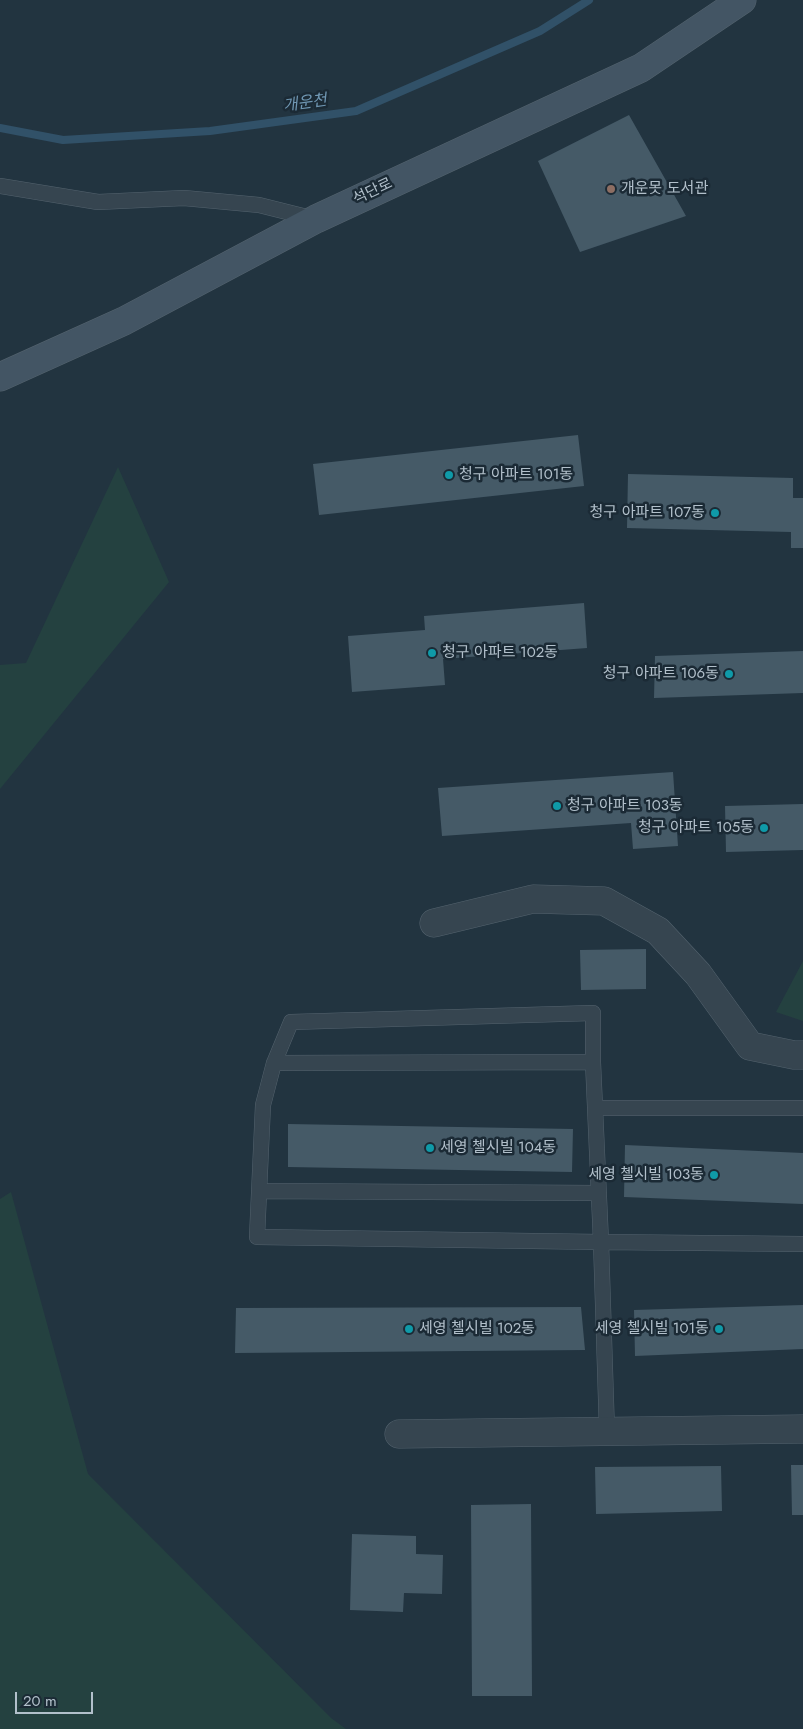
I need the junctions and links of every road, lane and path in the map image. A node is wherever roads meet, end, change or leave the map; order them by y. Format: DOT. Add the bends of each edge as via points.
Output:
graph roads {
  1 [pos="742,0"];
  2 [pos="0,186"];
  3 [pos="316,219"];
  4 [pos="0,376"];
  5 [pos="434,923"];
  6 [pos="803,1055"];
  7 [pos="593,1062"];
  8 [pos="274,1063"];
  9 [pos="595,1108"];
  10 [pos="803,1108"];
  11 [pos="259,1191"];
  12 [pos="599,1193"];
  13 [pos="601,1242"];
  14 [pos="803,1244"];
  15 [pos="803,1429"];
  16 [pos="607,1432"];
  17 [pos="399,1434"];
  1 -- 3 [label="main road, 석단로" via="640,68"];
  2 -- 3 [label="lane" via="98,202 184,198 259,205"];
  3 -- 4 [label="main road, 석단로" via="124,321"];
  5 -- 6 [label="street" via="532,899 604,901 658,931 698,974 750,1046"];
  7 -- 8 [label="lane"];
  7 -- 8 [label="lane" via="593,1013 291,1022"];
  7 -- 9 [label="lane"];
  8 -- 11 [label="lane" via="263,1105"];
  9 -- 10 [label="lane"];
  9 -- 12 [label="lane"];
  11 -- 12 [label="lane"];
  11 -- 13 [label="lane" via="257,1237"];
  12 -- 13 [label="lane"];
  13 -- 14 [label="lane"];
  13 -- 16 [label="lane"];
  15 -- 16 [label="street"];
  16 -- 17 [label="street"];
}
